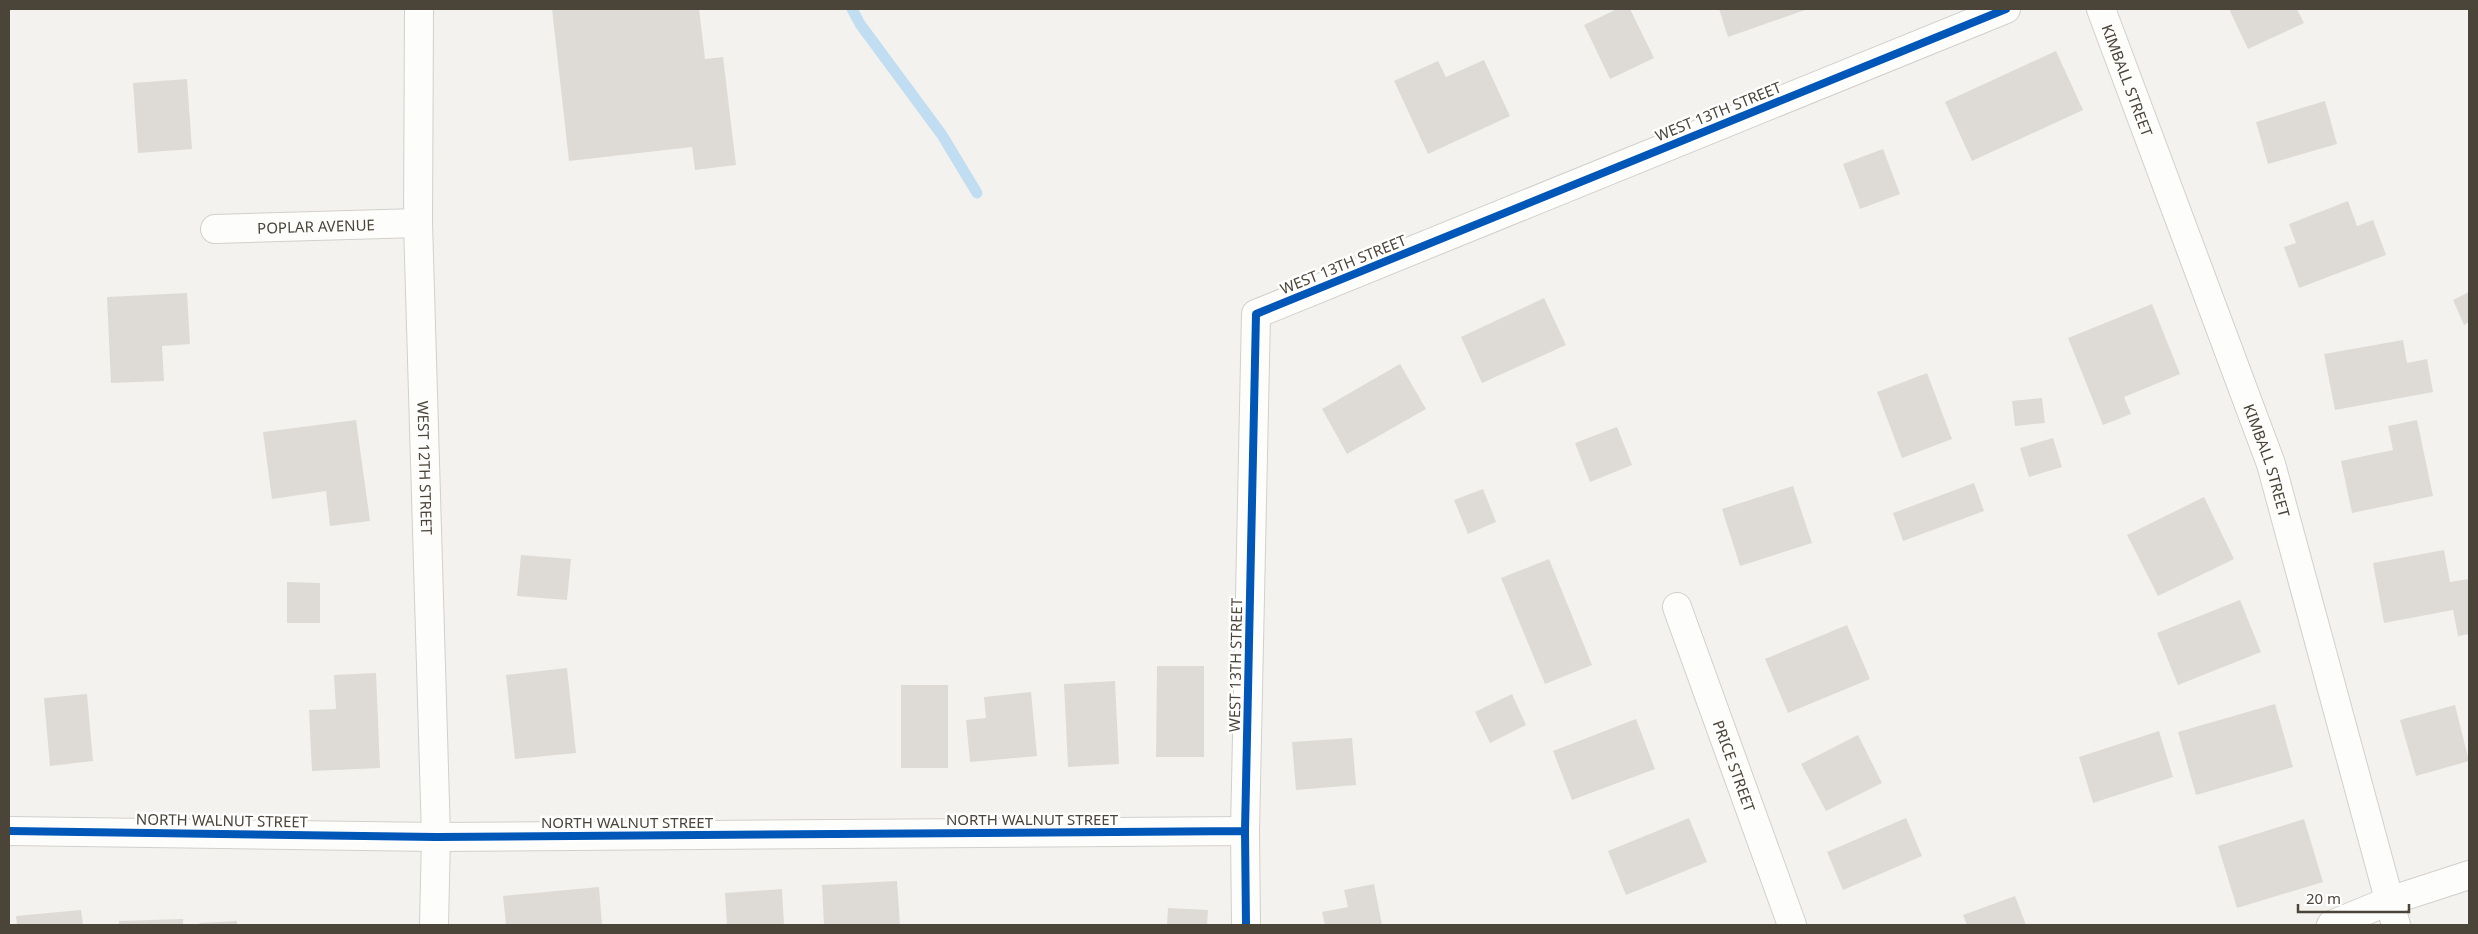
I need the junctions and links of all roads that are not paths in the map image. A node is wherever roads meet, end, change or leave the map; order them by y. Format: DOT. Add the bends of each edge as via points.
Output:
graph roads {
  1 [pos="419,9"];
  2 [pos="2006,9"];
  3 [pos="2101,9"];
  4 [pos="418,223"];
  5 [pos="215,229"];
  6 [pos="1677,607"];
  7 [pos="9,831"];
  8 [pos="1245,831"];
  9 [pos="436,837"];
  10 [pos="2469,875"];
  11 [pos="2392,913"];
  12 [pos="434,925"];
  13 [pos="1246,925"];
  14 [pos="1792,925"];
  15 [pos="2331,925"];
  1 -- 4 [label="street, WEST 12TH STREET"];
  2 -- 8 [label="street, WEST 13TH STREET" via="1256,314"];
  3 -- 11 [label="street, KIMBALL STREET" via="2271,464"];
  4 -- 5 [label="street, POPLAR AVENUE"];
  4 -- 9 [label="street, WEST 12TH STREET"];
  6 -- 14 [label="street, PRICE STREET"];
  7 -- 9 [label="street, NORTH WALNUT STREET"];
  8 -- 9 [label="street, NORTH WALNUT STREET"];
  8 -- 13 [label="street, WEST 13TH STREET"];
  9 -- 12 [label="street, WEST 12TH STREET"];
  10 -- 11 [label="street"];
  11 -- 15 [label="street"];
}
